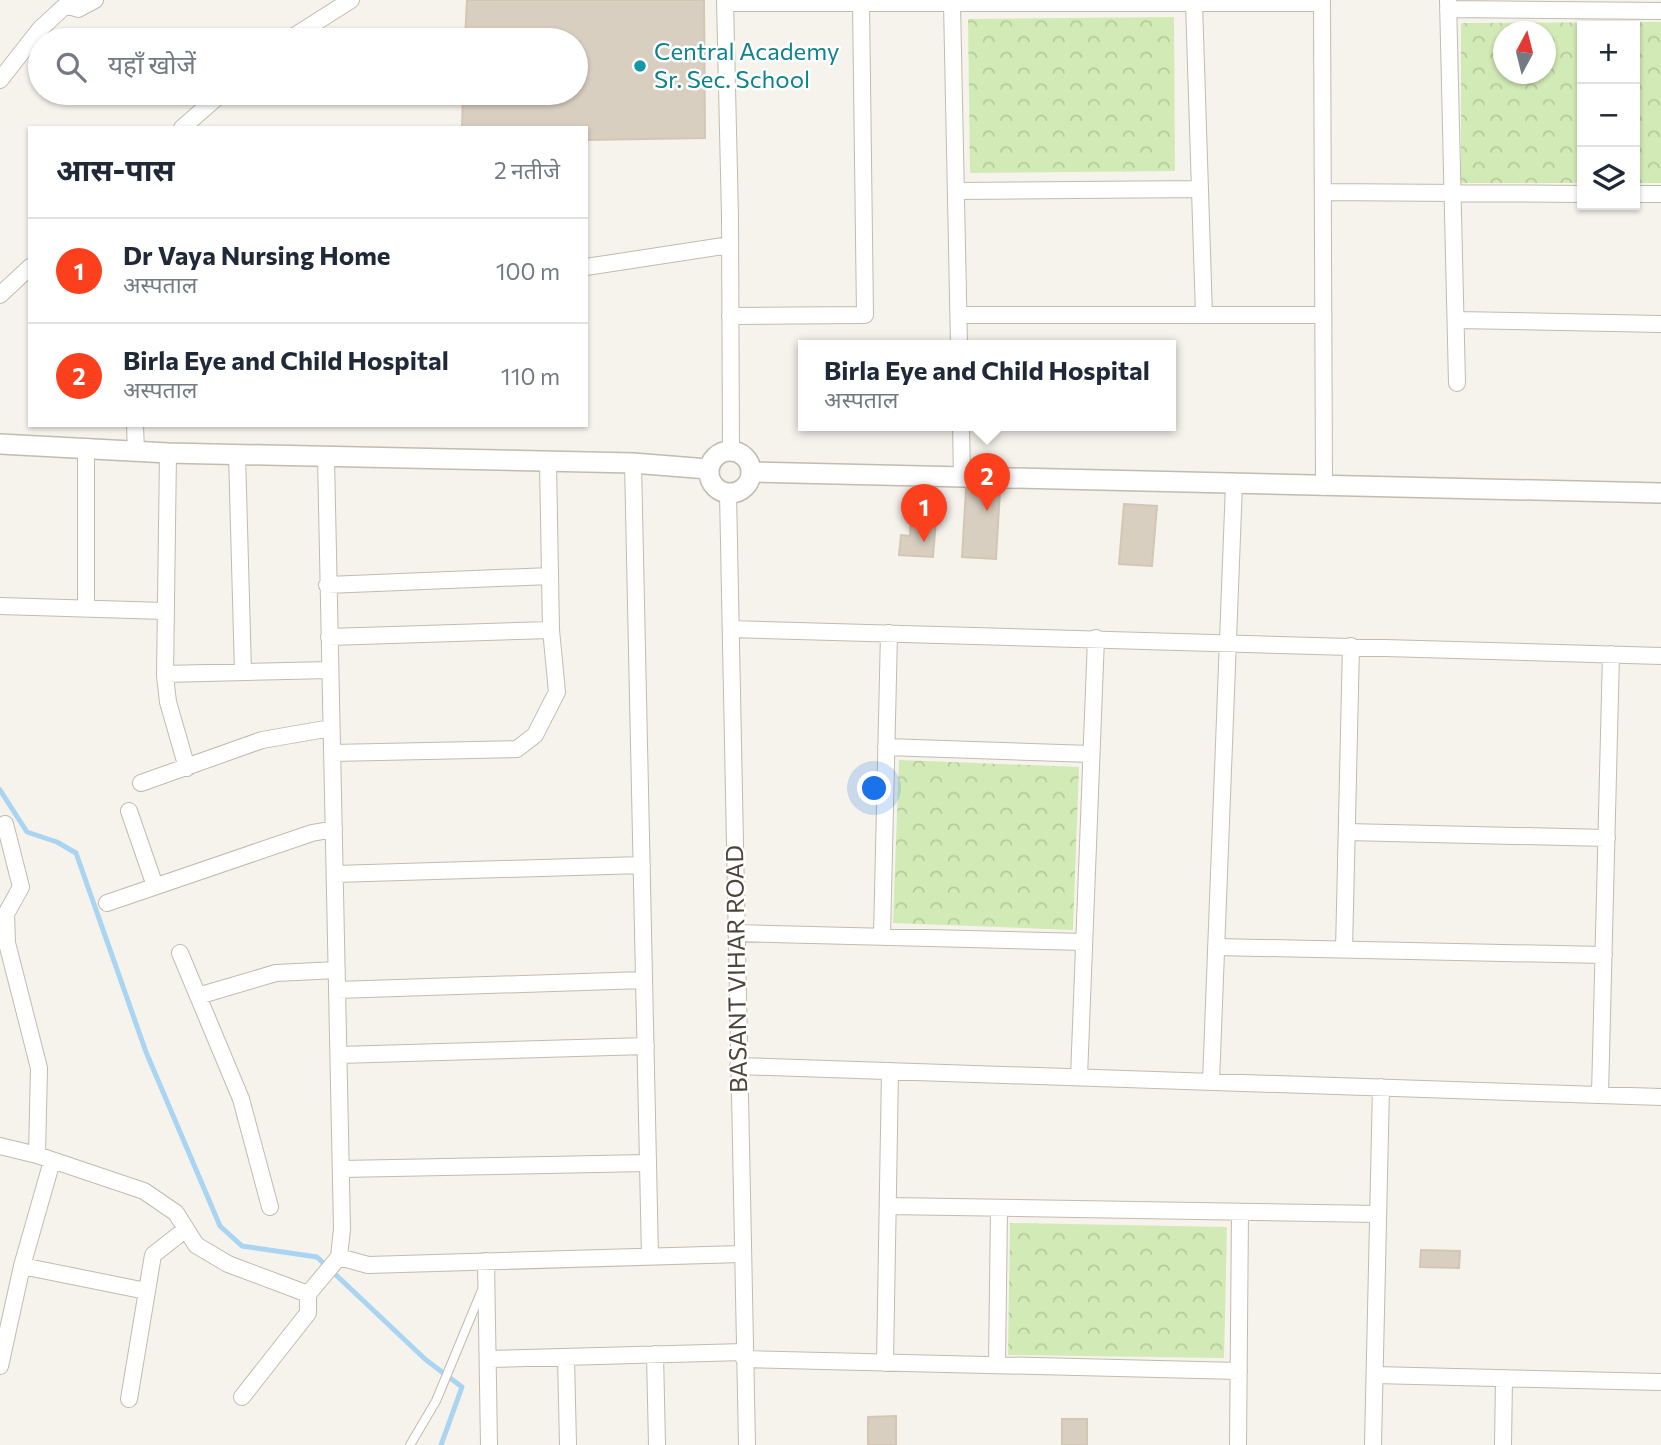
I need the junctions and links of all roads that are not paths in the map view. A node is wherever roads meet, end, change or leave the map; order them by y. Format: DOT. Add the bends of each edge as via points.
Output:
graph roads {
  1 [pos="95,0"];
  2 [pos="317,0"];
  3 [pos="351,0"];
  4 [pos="725,1"];
  5 [pos="1322,2"];
  6 [pos="861,3"];
  7 [pos="952,3"];
  8 [pos="1194,3"];
  9 [pos="1448,4"];
  10 [pos="1661,11"];
  11 [pos="324,16"];
  12 [pos="41,28"];
  13 [pos="306,28"];
  14 [pos="28,44"];
  15 [pos="0,80"];
  16 [pos="208,105"];
  17 [pos="184,126"];
  18 [pos="1200,189"];
  19 [pos="956,191"];
  20 [pos="1323,192"];
  21 [pos="1453,193"];
  22 [pos="1577,194"];
  23 [pos="1640,194"];
  24 [pos="1661,194"];
  25 [pos="730,245"];
  26 [pos="588,267"];
  27 [pos="28,269"];
  28 [pos="0,295"];
  29 [pos="1324,314"];
  30 [pos="959,315"];
  31 [pos="1204,315"];
  32 [pos="730,316"];
  33 [pos="1456,320"];
  34 [pos="1661,324"];
  35 [pos="960,340"];
  36 [pos="1457,383"];
  37 [pos="135,427"];
  38 [pos="961,431"];
  39 [pos="0,444"];
  40 [pos="86,447"];
  41 [pos="731,450"];
  42 [pos="136,452"];
  43 [pos="168,453"];
  44 [pos="237,454"];
  45 [pos="326,457"];
  46 [pos="548,462"];
  47 [pos="633,463"];
  48 [pos="708,469"];
  49 [pos="751,472"];
  50 [pos="962,478"];
  51 [pos="1234,484"];
  52 [pos="1324,487"];
  53 [pos="1661,492"];
  54 [pos="727,493"];
  55 [pos="550,576"];
  56 [pos="327,585"];
  57 [pos="0,606"];
  58 [pos="86,609"];
  59 [pos="164,611"];
  60 [pos="732,629"];
  61 [pos="551,630"];
  62 [pos="889,633"];
  63 [pos="329,638"];
  64 [pos="1096,638"];
  65 [pos="1228,642"];
  66 [pos="1351,646"];
  67 [pos="1611,654"];
  68 [pos="1661,656"];
  69 [pos="330,670"];
  70 [pos="243,673"];
  71 [pos="165,674"];
  72 [pos="331,728"];
  73 [pos="886,747"];
  74 [pos="332,753"];
  75 [pos="1091,754"];
  76 [pos="187,768"];
  77 [pos="141,783"];
  78 [pos="130,810"];
  79 [pos="5,824"];
  80 [pos="334,829"];
  81 [pos="1347,832"];
  82 [pos="1607,838"];
  83 [pos="642,865"];
  84 [pos="335,874"];
  85 [pos="155,886"];
  86 [pos="107,903"];
  87 [pos="736,933"];
  88 [pos="882,937"];
  89 [pos="1084,942"];
  90 [pos="1216,947"];
  91 [pos="1344,950"];
  92 [pos="180,953"];
  93 [pos="1604,955"];
  94 [pos="337,970"];
  95 [pos="644,980"];
  96 [pos="337,990"];
  97 [pos="198,996"];
  98 [pos="646,1046"];
  99 [pos="339,1055"];
  100 [pos="738,1066"];
  101 [pos="890,1071"];
  102 [pos="1079,1077"];
  103 [pos="1211,1082"];
  104 [pos="1381,1087"];
  105 [pos="1600,1095"];
  106 [pos="1661,1097"];
  107 [pos="0,1146"];
  108 [pos="45,1158"];
  109 [pos="648,1163"];
  110 [pos="341,1169"];
  111 [pos="888,1206"];
  112 [pos="270,1207"];
  113 [pos="999,1208"];
  114 [pos="1240,1212"];
  115 [pos="1378,1214"];
  116 [pos="186,1229"];
  117 [pos="741,1254"];
  118 [pos="339,1257"];
  119 [pos="650,1257"];
  120 [pos="485,1261"];
  121 [pos="22,1266"];
  122 [pos="486,1281"];
  123 [pos="146,1292"];
  124 [pos="308,1294"];
  125 [pos="655,1354"];
  126 [pos="744,1355"];
  127 [pos="566,1357"];
  128 [pos="488,1359"];
  129 [pos="885,1363"];
  130 [pos="998,1365"];
  131 [pos="0,1366"];
  132 [pos="1238,1371"];
  133 [pos="1375,1375"];
  134 [pos="1504,1378"];
  135 [pos="1661,1382"];
  136 [pos="242,1397"];
  137 [pos="129,1399"];
  138 [pos="410,1445"];
  139 [pos="489,1445"];
  140 [pos="568,1445"];
  141 [pos="657,1445"];
  142 [pos="747,1445"];
  143 [pos="1238,1445"];
  144 [pos="1373,1445"];
  145 [pos="1503,1445"];
  1 -- 12 [label="street" via="78,9 66,5"];
  2 -- 11 [label="street"];
  3 -- 11 [label="street"];
  4 -- 6 [label="street"];
  4 -- 25 [label="street"];
  5 -- 8 [label="street"];
  5 -- 20 [label="street"];
  6 -- 7 [label="street"];
  6 -- 32 [label="street" via="865,315"];
  7 -- 8 [label="street"];
  7 -- 19 [label="street"];
  8 -- 18 [label="street"];
  9 -- 10 [label="street"];
  9 -- 21 [label="street"];
  11 -- 13 [label="street"];
  14 -- 15 [label="street"];
  16 -- 17 [label="street"];
  18 -- 19 [label="street"];
  18 -- 31 [label="street"];
  19 -- 30 [label="street"];
  20 -- 21 [label="street"];
  20 -- 29 [label="street"];
  21 -- 22 [label="street"];
  21 -- 33 [label="street"];
  23 -- 24 [label="street"];
  25 -- 26 [label="street"];
  25 -- 32 [label="street"];
  27 -- 28 [label="street"];
  29 -- 31 [label="street"];
  29 -- 52 [label="street"];
  30 -- 31 [label="street"];
  30 -- 35 [label="street"];
  32 -- 41 [label="street"];
  33 -- 34 [label="street"];
  33 -- 36 [label="street"];
  37 -- 42 [label="street"];
  38 -- 50 [label="street"];
  39 -- 40 [label="street"];
  40 -- 42 [label="street"];
  40 -- 58 [label="street"];
  41 -- 48 [label="street" via="715,456"];
  41 -- 49 [label="street" via="745,456"];
  42 -- 43 [label="street"];
  43 -- 44 [label="street"];
  43 -- 59 [label="street"];
  44 -- 45 [label="street"];
  44 -- 70 [label="street"];
  45 -- 46 [label="street"];
  45 -- 56 [label="street"];
  46 -- 47 [label="street"];
  46 -- 55 [label="street"];
  47 -- 48 [label="street"];
  47 -- 83 [label="street"];
  48 -- 54 [label="street" via="713,486"];
  49 -- 50 [label="street"];
  49 -- 54 [label="street" via="743,489"];
  50 -- 51 [label="street"];
  51 -- 52 [label="street"];
  51 -- 65 [label="street"];
  52 -- 53 [label="street"];
  54 -- 60 [label="street, BASANT VIHAR ROAD"];
  55 -- 56 [label="street"];
  55 -- 61 [label="street"];
  56 -- 63 [label="street"];
  57 -- 58 [label="street"];
  58 -- 59 [label="street"];
  59 -- 71 [label="street"];
  60 -- 62 [label="street"];
  60 -- 87 [label="street, BASANT VIHAR ROAD"];
  61 -- 63 [label="street"];
  61 -- 74 [label="street" via="556,692 535,735 517,749"];
  62 -- 64 [label="street"];
  62 -- 73 [label="street"];
  63 -- 69 [label="street"];
  64 -- 65 [label="street"];
  64 -- 75 [label="street"];
  65 -- 66 [label="street"];
  65 -- 90 [label="street"];
  66 -- 67 [label="street"];
  66 -- 81 [label="street"];
  67 -- 68 [label="street"];
  67 -- 82 [label="street"];
  69 -- 70 [label="street"];
  69 -- 72 [label="street"];
  70 -- 71 [label="street"];
  71 -- 76 [label="street"];
  72 -- 74 [label="street"];
  72 -- 76 [label="street" via="262,740"];
  73 -- 75 [label="street"];
  73 -- 88 [label="street"];
  74 -- 80 [label="street"];
  75 -- 89 [label="street"];
  76 -- 77 [label="street"];
  78 -- 85 [label="street"];
  79 -- 108 [label="street" via="21,887 6,914 7,943 39,1068"];
  80 -- 84 [label="street"];
  80 -- 85 [label="street"];
  81 -- 82 [label="street"];
  81 -- 91 [label="street"];
  82 -- 93 [label="street"];
  83 -- 84 [label="street"];
  83 -- 95 [label="street"];
  84 -- 94 [label="street"];
  85 -- 86 [label="street"];
  87 -- 88 [label="street"];
  87 -- 100 [label="street, BASANT VIHAR ROAD"];
  88 -- 89 [label="street"];
  89 -- 102 [label="street"];
  90 -- 91 [label="street"];
  90 -- 103 [label="street"];
  91 -- 93 [label="street"];
  92 -- 97 [label="street"];
  93 -- 105 [label="street"];
  94 -- 96 [label="street"];
  94 -- 97 [label="street" via="276,973"];
  95 -- 96 [label="street"];
  95 -- 98 [label="street"];
  96 -- 99 [label="street"];
  97 -- 112 [label="street" via="241,1099"];
  98 -- 99 [label="street"];
  98 -- 109 [label="street"];
  99 -- 110 [label="street"];
  100 -- 101 [label="street"];
  100 -- 117 [label="street, BASANT VIHAR ROAD"];
  101 -- 102 [label="street"];
  101 -- 111 [label="street"];
  102 -- 103 [label="street"];
  103 -- 104 [label="street"];
  104 -- 105 [label="street"];
  104 -- 115 [label="street"];
  105 -- 106 [label="street"];
  107 -- 108 [label="street"];
  108 -- 116 [label="street" via="144,1191 176,1213"];
  108 -- 121 [label="street"];
  109 -- 110 [label="street"];
  109 -- 119 [label="street"];
  110 -- 118 [label="street"];
  111 -- 113 [label="street"];
  111 -- 129 [label="street"];
  113 -- 114 [label="street"];
  113 -- 130 [label="street"];
  114 -- 115 [label="street"];
  114 -- 132 [label="street"];
  115 -- 133 [label="street"];
  116 -- 123 [label="street" via="153,1255"];
  116 -- 124 [label="street" via="196,1245 228,1264"];
  117 -- 119 [label="street"];
  117 -- 126 [label="street, BASANT VIHAR ROAD"];
  118 -- 120 [label="street" via="369,1265"];
  118 -- 124 [label="street"];
  119 -- 120 [label="street"];
  120 -- 122 [label="street"];
  121 -- 123 [label="street"];
  121 -- 131 [label="street"];
  122 -- 128 [label="street"];
  122 -- 138 [label="lane" via="436,1401"];
  123 -- 137 [label="street"];
  124 -- 136 [label="street" via="308,1313"];
  125 -- 126 [label="street"];
  125 -- 127 [label="street"];
  125 -- 141 [label="street"];
  126 -- 129 [label="street"];
  126 -- 142 [label="street, BASANT VIHAR ROAD"];
  127 -- 128 [label="street"];
  127 -- 140 [label="street"];
  128 -- 139 [label="street"];
  129 -- 130 [label="street"];
  130 -- 132 [label="street"];
  132 -- 143 [label="street"];
  133 -- 134 [label="street"];
  133 -- 144 [label="street"];
  134 -- 135 [label="street"];
  134 -- 145 [label="street"];
}
